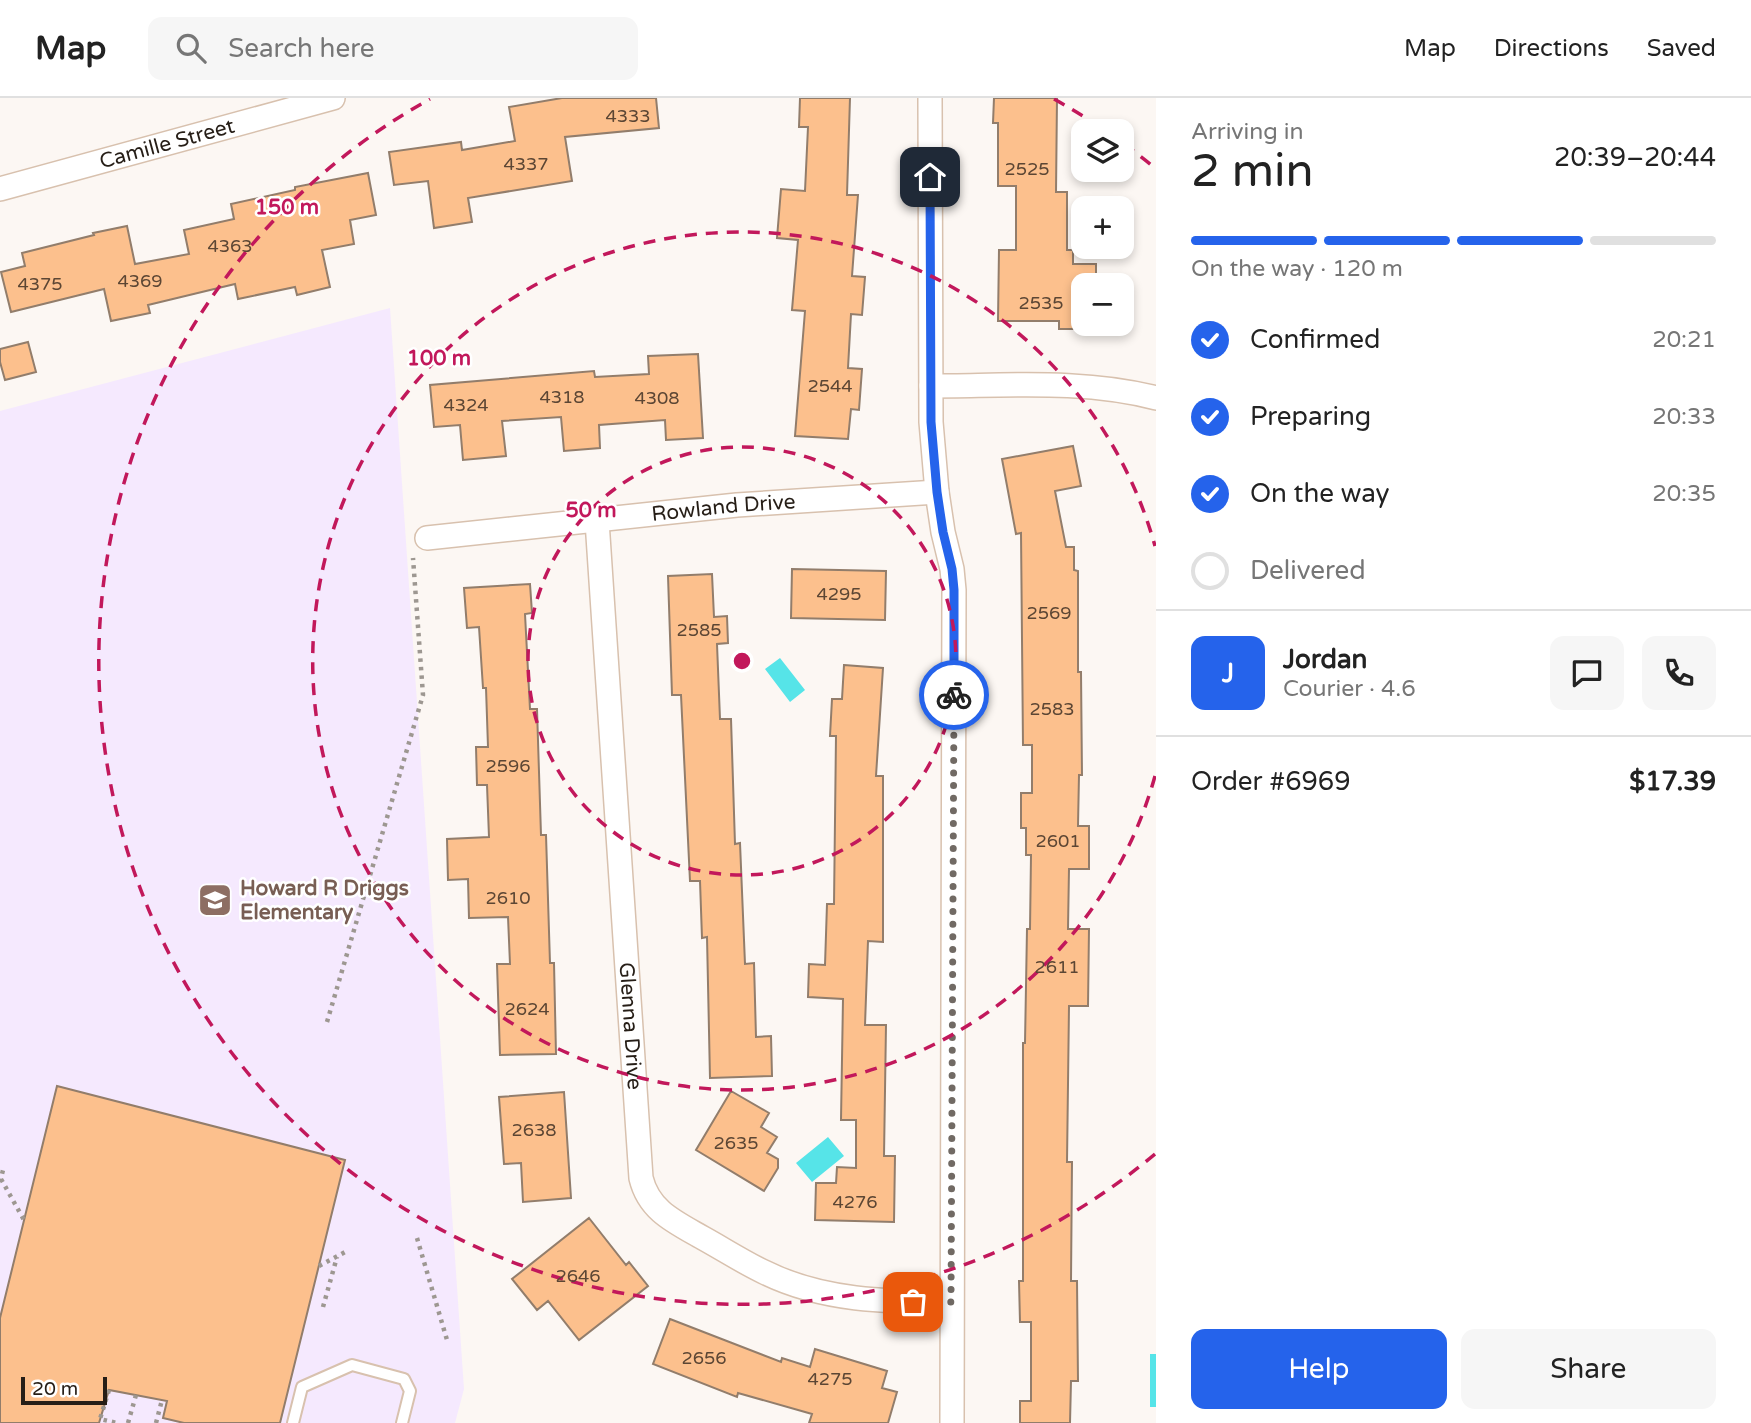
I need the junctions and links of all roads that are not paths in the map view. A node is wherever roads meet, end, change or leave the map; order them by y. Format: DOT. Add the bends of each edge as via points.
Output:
graph roads {
  1 [pos="333,98"];
  2 [pos="930,98"];
  3 [pos="0,189"];
  4 [pos="931,386"];
  5 [pos="1156,398"];
  6 [pos="937,492"];
  7 [pos="597,521"];
  8 [pos="420,543"];
  9 [pos="951,1302"];
  10 [pos="293,1423"];
  11 [pos="401,1423"];
  12 [pos="953,1423"];
  1 -- 3 [label="street, Camille Street"];
  2 -- 4 [label="street"];
  4 -- 5 [label="street" via="1083,387"];
  4 -- 6 [label="street"];
  6 -- 7 [label="street, Rowland Drive" via="737,505"];
  6 -- 9 [label="street" via="954,590"];
  7 -- 8 [label="street, Rowland Drive"];
  7 -- 9 [label="street, Glenna Drive" via="643,1188 663,1215 765,1273 864,1300"];
  9 -- 12 [label="street"];
  10 -- 11 [label="lane" via="302,1387 352,1365 404,1378 410,1391"];
}
